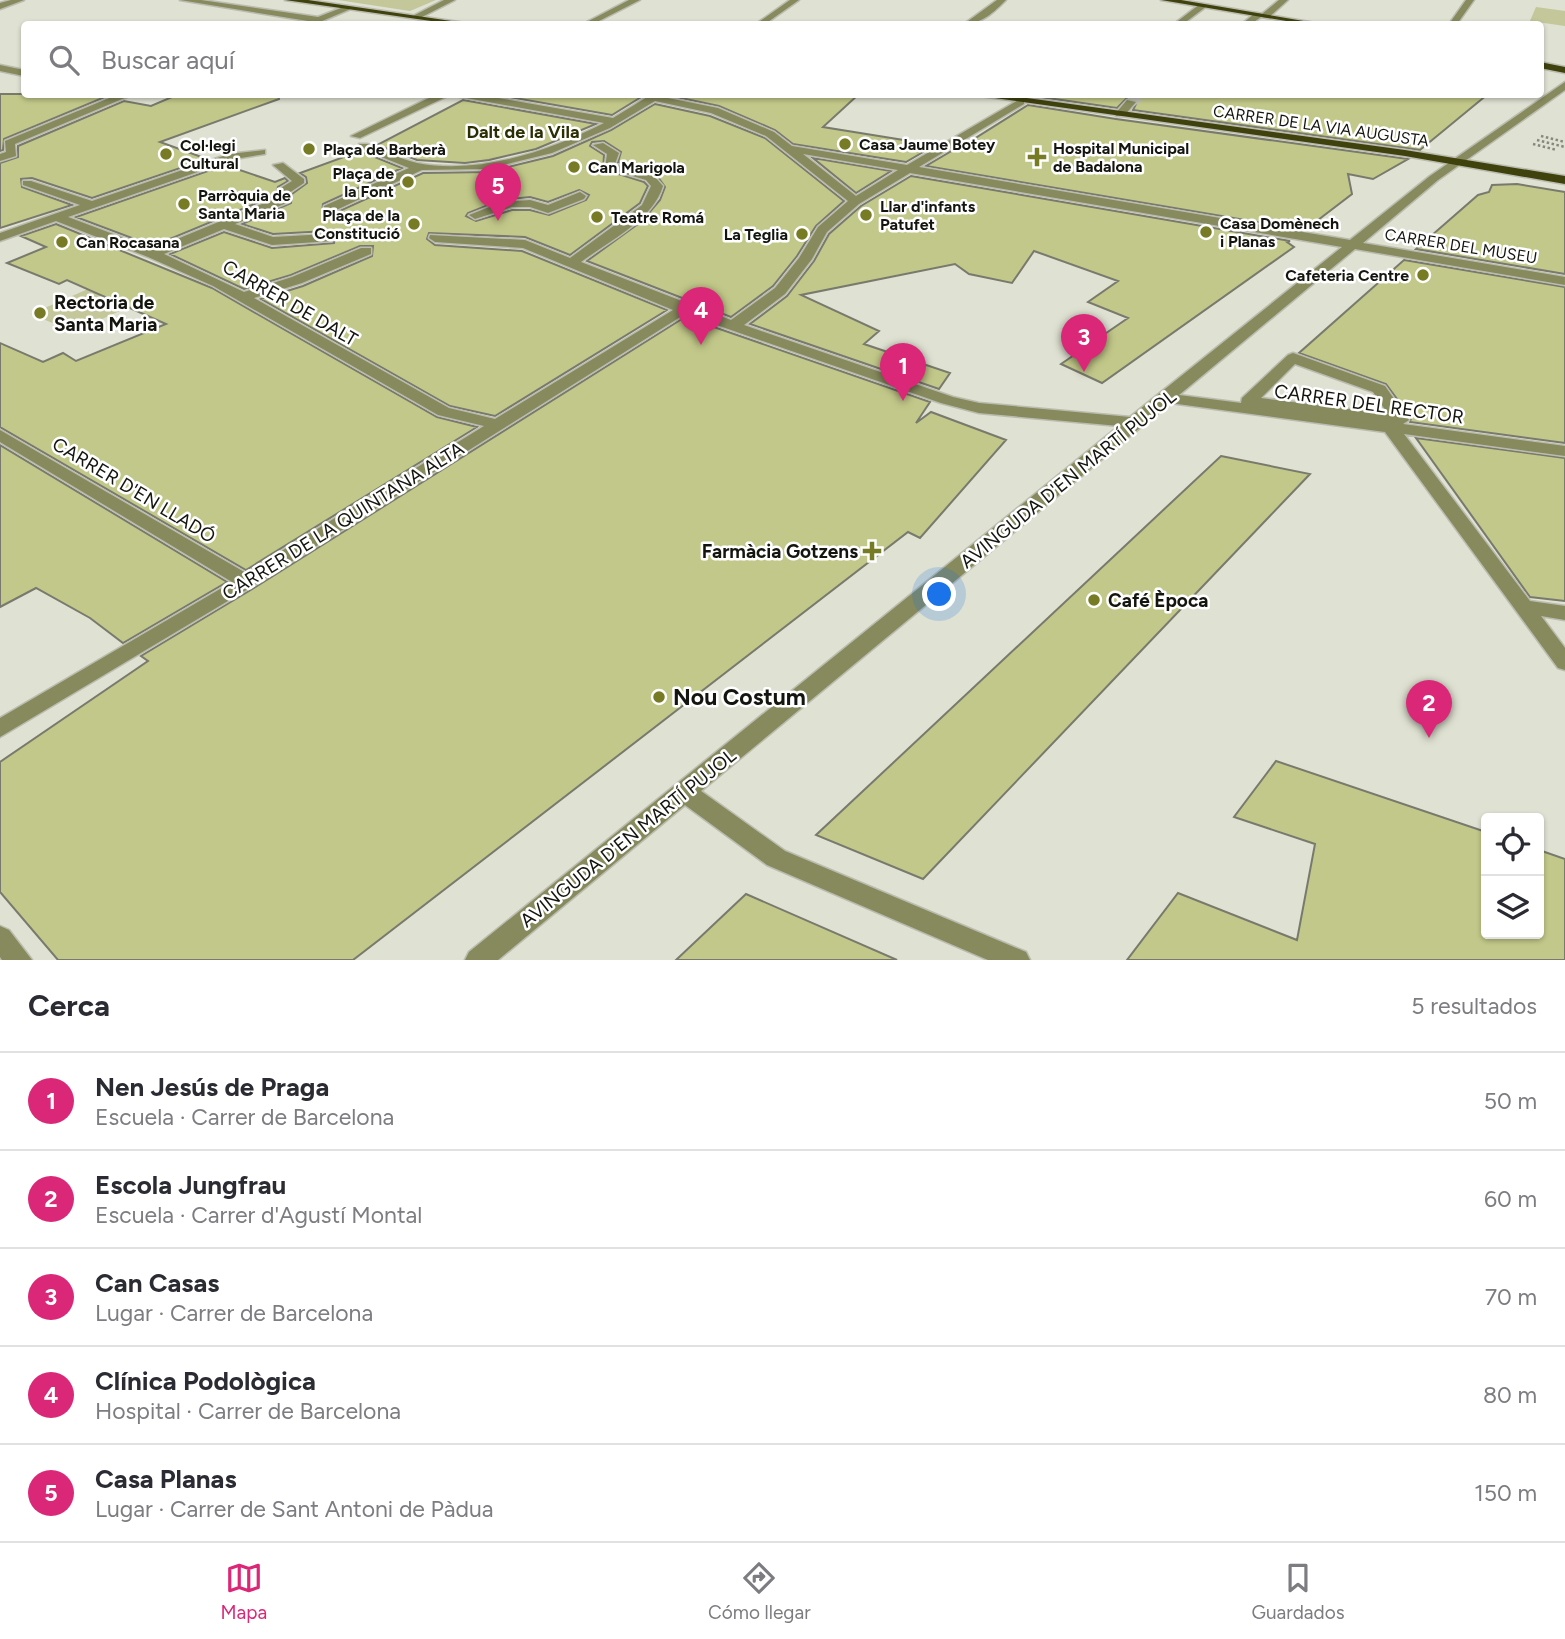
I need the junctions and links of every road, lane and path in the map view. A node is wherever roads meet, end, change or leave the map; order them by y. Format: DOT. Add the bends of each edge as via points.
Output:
graph roads {
  1 [pos="20,0"];
  2 [pos="184,0"];
  3 [pos="289,0"];
  4 [pos="451,0"];
  5 [pos="636,0"];
  6 [pos="795,0"];
  7 [pos="1003,0"];
  8 [pos="1165,0"];
  9 [pos="1284,0"];
  10 [pos="1470,0"];
  11 [pos="305,1"];
  12 [pos="0,6"];
  13 [pos="1203,6"];
  14 [pos="349,8"];
  15 [pos="1262,15"];
  16 [pos="415,17"];
  17 [pos="319,20"];
  18 [pos="445,21"];
  19 [pos="593,21"];
  20 [pos="764,21"];
  21 [pos="974,21"];
  22 [pos="1182,21"];
  23 [pos="1251,21"];
  24 [pos="1299,21"];
  25 [pos="1455,21"];
  26 [pos="1544,66"];
  27 [pos="0,68"];
  28 [pos="1565,70"];
  29 [pos="21,72"];
  30 [pos="1565,85"];
  31 [pos="119,98"];
  32 [pos="439,98"];
  33 [pos="478,98"];
  34 [pos="655,98"];
  35 [pos="661,98"];
  36 [pos="996,98"];
  37 [pos="1020,102"];
  38 [pos="1131,102"];
  39 [pos="1120,114"];
  40 [pos="608,120"];
  41 [pos="1541,136"];
  42 [pos="1537,140"];
  43 [pos="1565,142"];
  44 [pos="1533,144"];
  45 [pos="599,145"];
  46 [pos="792,149"];
  47 [pos="1565,149"];
  48 [pos="261,152"];
  49 [pos="0,158"];
  50 [pos="1459,161"];
  51 [pos="279,165"];
  52 [pos="420,167"];
  53 [pos="897,171"];
  54 [pos="1565,180"];
  55 [pos="27,183"];
  56 [pos="580,196"];
  57 [pos="855,201"];
  58 [pos="93,205"];
  59 [pos="328,209"];
  60 [pos="475,215"];
  61 [pos="59,218"];
  62 [pos="0,221"];
  63 [pos="225,225"];
  64 [pos="26,228"];
  65 [pos="0,236"];
  66 [pos="327,238"];
  67 [pos="435,238"];
  68 [pos="1352,246"];
  69 [pos="366,251"];
  70 [pos="153,254"];
  71 [pos="573,262"];
  72 [pos="1565,281"];
  73 [pos="241,297"];
  74 [pos="684,309"];
  75 [pos="734,325"];
  76 [pos="1167,398"];
  77 [pos="1248,401"];
  78 [pos="1137,423"];
  79 [pos="499,425"];
  80 [pos="1391,429"];
  81 [pos="0,435"];
  82 [pos="1565,451"];
  83 [pos="246,582"];
  84 [pos="1522,607"];
  85 [pos="1565,613"];
  86 [pos="1565,663"];
  87 [pos="0,729"];
  88 [pos="685,792"];
  89 [pos="0,938"];
  90 [pos="19,960"];
  91 [pos="478,960"];
  92 [pos="1017,960"];
  1 -- 12 [label="street"];
  2 -- 17 [label="street"];
  3 -- 11 [label="main road"];
  4 -- 16 [label="street"];
  5 -- 19 [label="street"];
  6 -- 20 [label="street"];
  7 -- 21 [label="street"];
  8 -- 13 [label="main road"];
  9 -- 15 [label="street"];
  10 -- 25 [label="street"];
  11 -- 14 [label="main road"];
  13 -- 15 [label="main road"];
  13 -- 22 [label="street"];
  14 -- 16 [label="main road"];
  14 -- 17 [label="street"];
  15 -- 23 [label="street"];
  15 -- 24 [label="main road"];
  16 -- 18 [label="main road"];
  26 -- 28 [label="main road"];
  27 -- 29 [label="street"];
  30 -- 50 [label="street, AVINGUDA D'EN MARTÍ PUJOL"];
  31 -- 49 [label="street" via="9,143 12,154"];
  32 -- 52 [label="street" via="359,141"];
  33 -- 40 [label="street"];
  34 -- 40 [label="street"];
  35 -- 46 [label="street" via="715,110"];
  36 -- 37 [label="main road, CARRER DE LA VIA AUGUSTA"];
  37 -- 39 [label="main road, CARRER DE LA VIA AUGUSTA"];
  37 -- 53 [label="street"];
  38 -- 39 [label="street"];
  39 -- 50 [label="main road, CARRER DE LA VIA AUGUSTA"];
  40 -- 52 [label="street" via="569,144 520,160"];
  41 -- 43 [label="path"];
  42 -- 47 [label="path"];
  44 -- 47 [label="path"];
  45 -- 71 [label="street" via="613,153 609,166 650,178 657,186 646,208"];
  46 -- 53 [label="street"];
  46 -- 57 [label="street"];
  48 -- 58 [label="street" via="233,156"];
  50 -- 54 [label="main road, CARRER DE LA VIA AUGUSTA"];
  50 -- 68 [label="street, AVINGUDA D'EN MARTÍ PUJOL"];
  51 -- 63 [label="street" via="300,181 283,192 285,199"];
  52 -- 59 [label="street"];
  53 -- 53 [label="street" via="862,191 820,160 856,166"];
  53 -- 57 [label="street"];
  53 -- 68 [label="street, CARRER DEL MUSEU"];
  55 -- 58 [label="street"];
  56 -- 60 [label="street" via="548,209 532,202 494,207"];
  57 -- 75 [label="street" via="822,230 780,291"];
  58 -- 61 [label="street"];
  61 -- 64 [label="street"];
  61 -- 70 [label="street, CARRER DE DALT"];
  62 -- 64 [label="street"];
  63 -- 66 [label="street" via="272,241"];
  63 -- 70 [label="street"];
  64 -- 65 [label="street"];
  67 -- 71 [label="street" via="525,244"];
  68 -- 72 [label="street, CARRER DEL MUSEU"];
  68 -- 76 [label="street, AVINGUDA D'EN MARTÍ PUJOL"];
  69 -- 73 [label="street"];
  70 -- 73 [label="street, CARRER DE DALT"];
  71 -- 74 [label="street"];
  73 -- 79 [label="street, CARRER DE DALT" via="444,412"];
  74 -- 75 [label="street"];
  74 -- 79 [label="street, CARRER DE LA QUINTANA ALTA"];
  75 -- 78 [label="street" via="979,408"];
  76 -- 78 [label="street, AVINGUDA D'EN MARTÍ PUJOL"];
  76 -- 80 [label="street, CARRER DEL RECTOR"];
  77 -- 77 [label="street" via="1293,358 1379,389 1401,420"];
  78 -- 88 [label="street, AVINGUDA D'EN MARTÍ PUJOL"];
  79 -- 83 [label="street, CARRER DE LA QUINTANA ALTA"];
  80 -- 82 [label="street, CARRER DEL RECTOR"];
  80 -- 84 [label="street"];
  81 -- 83 [label="street, CARRER D'EN LLADÓ"];
  83 -- 87 [label="street, CARRER DE LA QUINTANA ALTA"];
  84 -- 85 [label="street"];
  84 -- 86 [label="street"];
  88 -- 91 [label="street, AVINGUDA D'EN MARTÍ PUJOL"];
  88 -- 92 [label="street" via="776,858"];
  89 -- 90 [label="street"];
}
